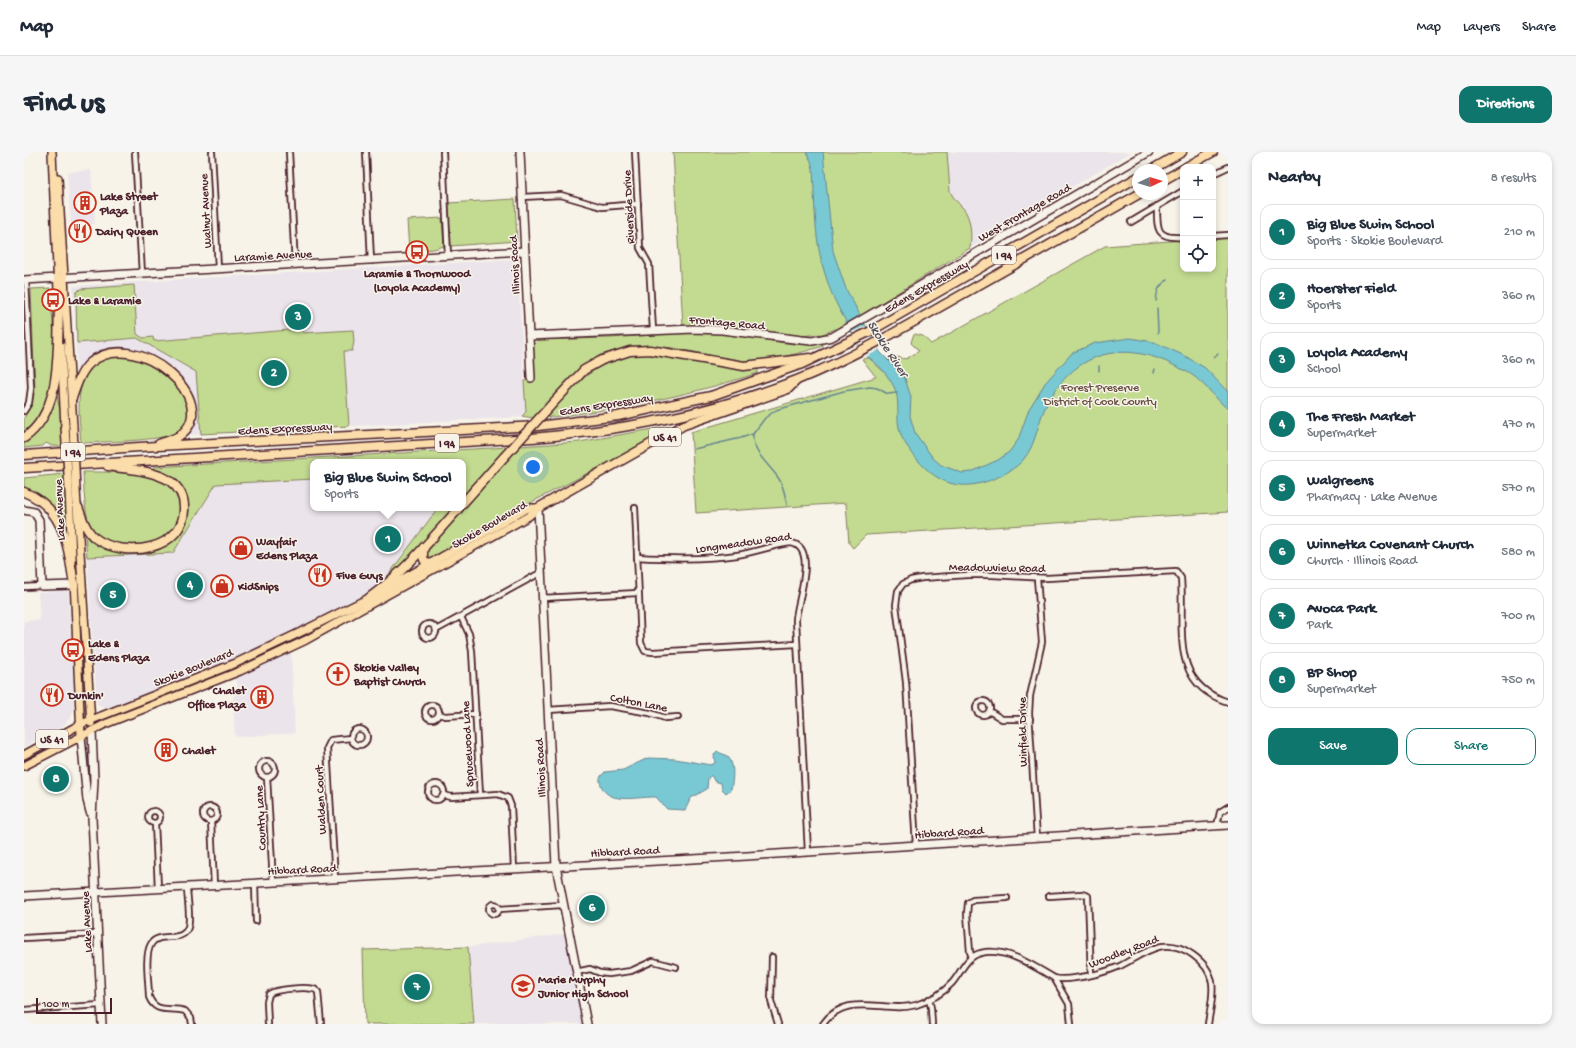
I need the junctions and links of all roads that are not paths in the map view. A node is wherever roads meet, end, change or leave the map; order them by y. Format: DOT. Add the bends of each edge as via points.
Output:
graph roads {
  1 [pos="52,152"];
  2 [pos="56,152"];
  3 [pos="135,152"];
  4 [pos="212,152"];
  5 [pos="289,152"];
  6 [pos="366,152"];
  7 [pos="443,152"];
  8 [pos="520,152"];
  9 [pos="635,152"];
  10 [pos="1149,152"];
  11 [pos="1182,152"];
  12 [pos="1213,152"];
  13 [pos="1161,164"];
  14 [pos="1191,164"];
  15 [pos="1228,167"];
  16 [pos="1180,171"];
  17 [pos="1216,173"];
  18 [pos="1168,178"];
  19 [pos="1132,180"];
  20 [pos="1180,193"];
  21 [pos="522,197"];
  22 [pos="1132,198"];
  23 [pos="638,204"];
  24 [pos="1157,206"];
  25 [pos="1130,222"];
  26 [pos="1228,235"];
  27 [pos="1216,236"];
  28 [pos="1180,237"];
  29 [pos="524,252"];
  30 [pos="448,256"];
  31 [pos="371,261"];
  32 [pos="295,265"];
  33 [pos="218,270"];
  34 [pos="142,275"];
  35 [pos="61,279"];
  36 [pos="25,280"];
  37 [pos="911,291"];
  38 [pos="59,308"];
  39 [pos="653,330"];
  40 [pos="529,336"];
  41 [pos="24,356"];
  42 [pos="30,356"];
  43 [pos="817,357"];
  44 [pos="531,378"];
  45 [pos="798,379"];
  46 [pos="72,398"];
  47 [pos="24,411"];
  48 [pos="69,426"];
  49 [pos="24,438"];
  50 [pos="153,446"];
  51 [pos="24,455"];
  52 [pos="89,464"];
  53 [pos="24,468"];
  54 [pos="73,490"];
  55 [pos="24,492"];
  56 [pos="466,500"];
  57 [pos="78,507"];
  58 [pos="538,508"];
  59 [pos="635,508"];
  60 [pos="24,510"];
  61 [pos="456,511"];
  62 [pos="424,546"];
  63 [pos="637,557"];
  64 [pos="432,566"];
  65 [pos="540,573"];
  66 [pos="1037,578"];
  67 [pos="74,585"];
  68 [pos="42,586"];
  69 [pos="24,587"];
  70 [pos="638,593"];
  71 [pos="369,598"];
  72 [pos="542,598"];
  73 [pos="461,617"];
  74 [pos="436,630"];
  75 [pos="797,644"];
  76 [pos="1228,702"];
  77 [pos="548,710"];
  78 [pos="989,711"];
  79 [pos="439,714"];
  80 [pos="476,714"];
  81 [pos="678,717"];
  82 [pos="1030,719"];
  83 [pos="91,720"];
  84 [pos="81,724"];
  85 [pos="92,731"];
  86 [pos="81,736"];
  87 [pos="351,738"];
  88 [pos="24,755"];
  89 [pos="24,766"];
  90 [pos="267,777"];
  91 [pos="444,795"];
  92 [pos="480,795"];
  93 [pos="1228,807"];
  94 [pos="92,818"];
  95 [pos="210,821"];
  96 [pos="155,823"];
  97 [pos="1217,826"];
  98 [pos="1228,826"];
  99 [pos="1037,838"];
  100 [pos="916,845"];
  101 [pos="808,852"];
  102 [pos="556,866"];
  103 [pos="514,869"];
  104 [pos="335,879"];
  105 [pos="273,882"];
  106 [pos="255,883"];
  107 [pos="214,885"];
  108 [pos="187,887"];
  109 [pos="158,888"];
  110 [pos="95,892"];
  111 [pos="24,896"];
  112 [pos="1049,896"];
  113 [pos="1007,898"];
  114 [pos="562,904"];
  115 [pos="499,908"];
  116 [pos="256,921"];
  117 [pos="97,934"];
  118 [pos="24,938"];
  119 [pos="772,957"];
  120 [pos="972,957"];
  121 [pos="676,967"];
  122 [pos="576,972"];
  123 [pos="1091,975"];
  124 [pos="1054,978"];
  125 [pos="929,1000"];
  126 [pos="101,1006"];
  127 [pos="24,1010"];
  128 [pos="102,1024"];
  129 [pos="192,1024"];
  130 [pos="268,1024"];
  131 [pos="320,1024"];
  132 [pos="587,1024"];
  133 [pos="778,1024"];
  134 [pos="823,1024"];
  135 [pos="932,1024"];
  136 [pos="1071,1024"];
  137 [pos="1208,1024"];
  1 -- 35 [label="main road, Lake Avenue"];
  2 -- 35 [label="main road, Lake Avenue"];
  3 -- 34 [label="street"];
  4 -- 33 [label="street, Walnut Avenue"];
  5 -- 32 [label="street"];
  6 -- 31 [label="street"];
  7 -- 30 [label="street"];
  8 -- 21 [label="street, Illinois Road"];
  9 -- 23 [label="street, Riverside Drive"];
  10 -- 37 [label="street, West Frontage Road"];
  11 -- 13 [label="highway"];
  12 -- 14 [label="highway"];
  15 -- 17 [label="street"];
  16 -- 18 [label="highway"];
  19 -- 43 [label="highway, Edens Expressway / I 94" via="869,332"];
  20 -- 24 [label="street"];
  21 -- 23 [label="street" via="561,195 602,207"];
  21 -- 29 [label="street, Illinois Road"];
  22 -- 45 [label="highway, Edens Expressway / I 94" via="875,343"];
  23 -- 39 [label="street, Riverside Drive" via="640,248 649,264"];
  24 -- 25 [label="street"];
  24 -- 28 [label="street" via="1157,226 1160,232 1167,237"];
  26 -- 27 [label="street"];
  29 -- 30 [label="street, Laramie Avenue"];
  29 -- 40 [label="street, Illinois Road"];
  30 -- 31 [label="street, Laramie Avenue"];
  31 -- 32 [label="street, Laramie Avenue"];
  32 -- 33 [label="street, Laramie Avenue"];
  33 -- 34 [label="street, Laramie Avenue"];
  34 -- 35 [label="street, Laramie Avenue"];
  35 -- 36 [label="street, Laramie Avenue"];
  35 -- 38 [label="main road, Lake Avenue"];
  35 -- 46 [label="main road, Lake Avenue"];
  36 -- 42 [label="street"];
  37 -- 39 [label="street, Frontage Road" via="832,337 812,341 722,330"];
  38 -- 48 [label="main road, Lake Avenue"];
  38 -- 49 [label="highway" via="52,396 43,417"];
  39 -- 40 [label="street, Frontage Road"];
  40 -- 44 [label="street, Illinois Road"];
  41 -- 42 [label="street"];
  42 -- 47 [label="street" via="31,396"];
  43 -- 50 [label="highway, Edens Expressway / I 94" via="711,396 618,416 538,426"];
  43 -- 56 [label="highway, bridge" via="744,366 650,350 630,351 602,360 584,370"];
  45 -- 52 [label="highway, Edens Expressway / I 94" via="687,415 593,433"];
  45 -- 58 [label="highway, US 41" via="788,389 684,425"];
  46 -- 48 [label="main road, Lake Avenue"];
  46 -- 50 [label="highway" via="88,365 108,354 125,352 162,366 175,378 187,395 192,417 180,435"];
  48 -- 54 [label="main road, Lake Avenue, bridge"];
  50 -- 51 [label="highway, Edens Expressway / I 94"];
  52 -- 53 [label="highway, Edens Expressway / I 94"];
  52 -- 57 [label="highway" via="132,470 170,481 182,496 184,518 178,532 167,541 149,547 130,549 110,546 95,538"];
  54 -- 57 [label="main road, Lake Avenue"];
  54 -- 67 [label="main road, Lake Avenue"];
  55 -- 67 [label="highway" via="48,506 58,519"];
  57 -- 83 [label="main road, Lake Avenue"];
  58 -- 64 [label="main road, Skokie Boulevard / US 41" via="528,508"];
  58 -- 65 [label="street, Illinois Road"];
  59 -- 63 [label="street"];
  60 -- 68 [label="street" via="34,512 39,520"];
  61 -- 62 [label="highway, US 41"];
  62 -- 64 [label="highway" via="423,558"];
  62 -- 71 [label="highway, US 41" via="394,579"];
  63 -- 70 [label="street"];
  63 -- 75 [label="street, Longmeadow Road" via="707,558 740,555 787,543 798,544 803,554 805,579 796,614"];
  64 -- 71 [label="main road, Skokie Boulevard / US 41"];
  64 -- 85 [label="main road, Skokie Boulevard / US 41" via="316,635 278,654"];
  65 -- 72 [label="street, Illinois Road"];
  65 -- 73 [label="street"];
  66 -- 76 [label="street, Meadowview Road" via="1170,571 1179,573 1182,582 1183,649 1186,668 1201,688 1212,696"];
  66 -- 82 [label="street, Winfield Drive" via="1042,642 1030,696"];
  66 -- 100 [label="street, Meadowview Road" via="986,575 922,578 907,582 898,591 896,605 906,682"];
  67 -- 68 [label="street"];
  67 -- 84 [label="main road, Lake Avenue"];
  68 -- 69 [label="street"];
  70 -- 72 [label="street"];
  70 -- 75 [label="street" via="641,643 647,652"];
  71 -- 83 [label="main road, Skokie Boulevard / US 41" via="236,662"];
  72 -- 77 [label="street, Illinois Road"];
  73 -- 74 [label="street"];
  73 -- 80 [label="street, Sprucewood Lane" via="469,634 472,651"];
  75 -- 101 [label="street, Longmeadow Road"];
  77 -- 81 [label="street, Colton Lane" via="610,706 665,718"];
  77 -- 102 [label="street, Illinois Road"];
  78 -- 82 [label="street" via="1002,718"];
  79 -- 80 [label="street"];
  80 -- 92 [label="street, Sprucewood Lane"];
  82 -- 99 [label="street, Winfield Drive"];
  83 -- 84 [label="main road, Skokie Boulevard / US 41"];
  83 -- 85 [label="main road, Lake Avenue"];
  84 -- 86 [label="main road, Lake Avenue"];
  84 -- 88 [label="main road, Skokie Boulevard / US 41"];
  85 -- 86 [label="main road, Skokie Boulevard / US 41"];
  85 -- 94 [label="street, Lake Avenue"];
  86 -- 89 [label="main road, Skokie Boulevard / US 41"];
  86 -- 94 [label="street, Lake Avenue" via="87,800"];
  87 -- 104 [label="street, Walden Court" via="331,740 327,748"];
  90 -- 105 [label="street, Country Lane"];
  91 -- 92 [label="street"];
  92 -- 103 [label="street, Sprucewood Lane" via="501,794 510,802"];
  93 -- 97 [label="street" via="1220,812"];
  94 -- 110 [label="street, Lake Avenue"];
  95 -- 107 [label="street"];
  96 -- 109 [label="street"];
  97 -- 98 [label="street, Hibbard Road"];
  97 -- 99 [label="street, Hibbard Road"];
  99 -- 100 [label="street, Hibbard Road"];
  100 -- 101 [label="street, Hibbard Road"];
  101 -- 102 [label="street, Hibbard Road"];
  102 -- 103 [label="street, Hibbard Road"];
  102 -- 114 [label="street, Illinois Road"];
  103 -- 104 [label="street, Hibbard Road"];
  104 -- 105 [label="street, Hibbard Road"];
  105 -- 106 [label="street, Hibbard Road"];
  106 -- 107 [label="street, Hibbard Road"];
  106 -- 116 [label="street"];
  107 -- 108 [label="street, Hibbard Road"];
  108 -- 109 [label="street, Hibbard Road"];
  108 -- 129 [label="street" via="188,928 183,935 158,939 150,946 149,997 154,1006 164,1010 185,1011"];
  109 -- 110 [label="street, Hibbard Road"];
  110 -- 111 [label="street, Hibbard Road"];
  110 -- 117 [label="street, Lake Avenue"];
  112 -- 123 [label="street" via="1088,896"];
  113 -- 120 [label="street" via="973,900 968,903"];
  114 -- 115 [label="street"];
  114 -- 122 [label="street, Illinois Road"];
  117 -- 118 [label="street"];
  117 -- 126 [label="street, Lake Avenue"];
  119 -- 133 [label="street" via="771,1001"];
  120 -- 124 [label="street, Woodley Road" via="981,952 1009,956"];
  120 -- 125 [label="street" via="952,983"];
  121 -- 122 [label="street" via="653,961 631,971 609,974 590,969"];
  122 -- 132 [label="street, Illinois Road"];
  123 -- 124 [label="street, Woodley Road"];
  123 -- 137 [label="street, Woodley Road" via="1119,966 1155,947 1167,945 1183,949 1203,964 1212,982 1214,992"];
  124 -- 136 [label="street" via="1069,1004"];
  125 -- 134 [label="street" via="906,1006 849,1006 832,1013"];
  125 -- 135 [label="street"];
  126 -- 127 [label="street"];
  126 -- 128 [label="street, Lake Avenue"];
  130 -- 131 [label="street" via="269,994 276,990 309,988 318,992"];
}
